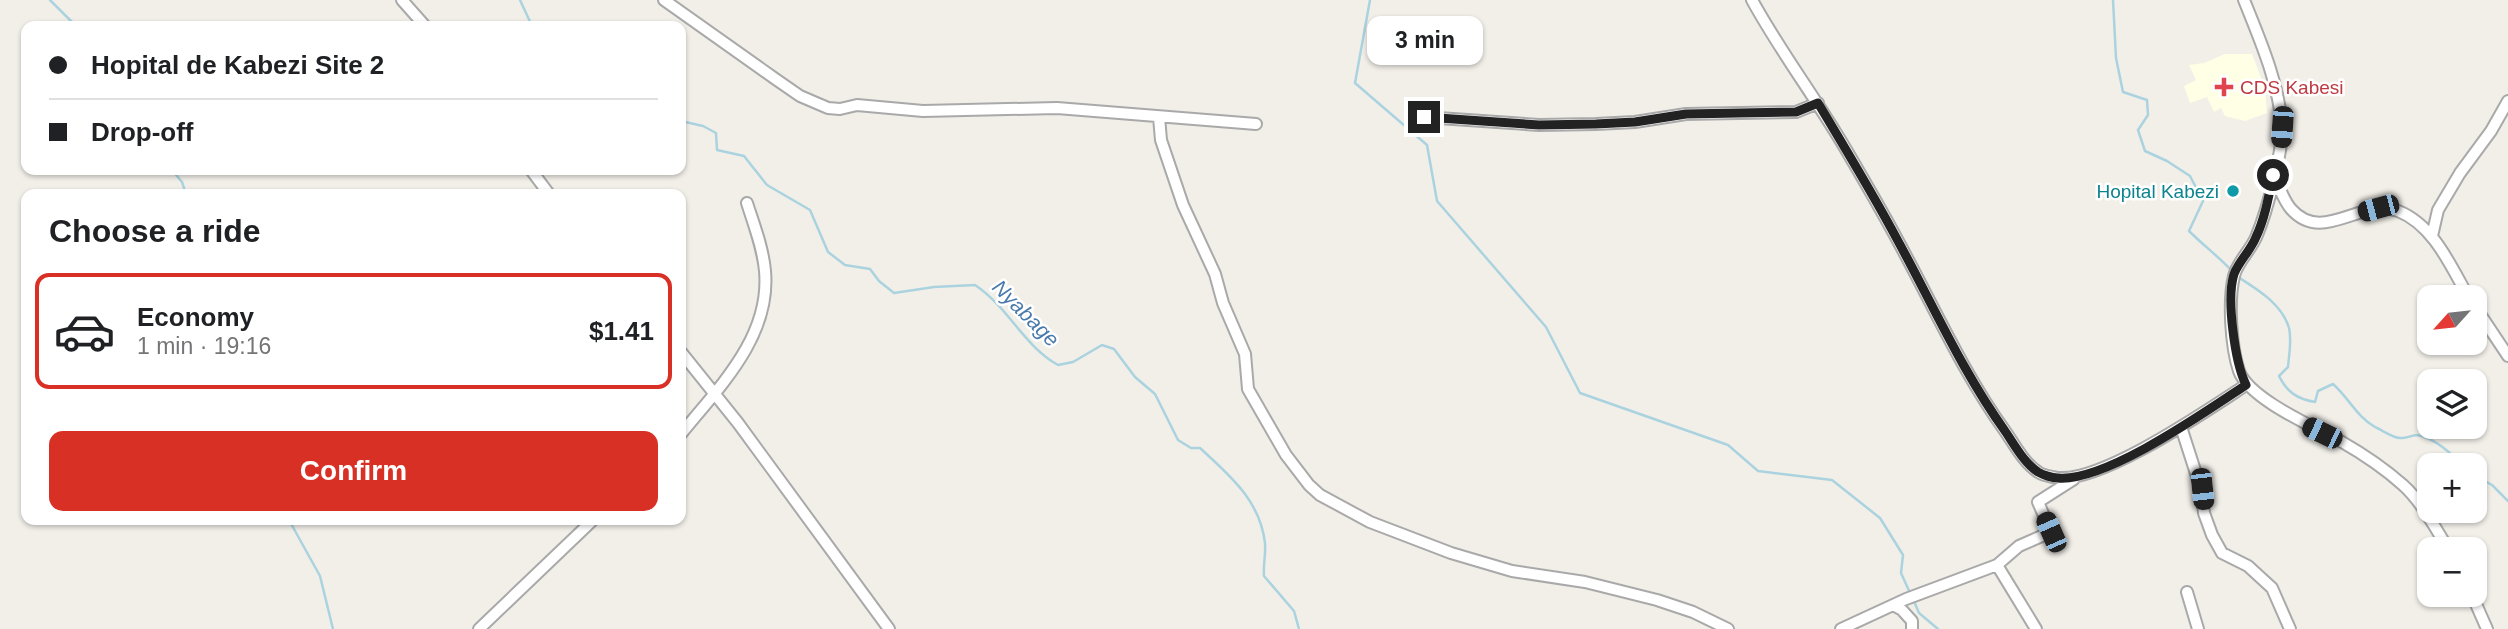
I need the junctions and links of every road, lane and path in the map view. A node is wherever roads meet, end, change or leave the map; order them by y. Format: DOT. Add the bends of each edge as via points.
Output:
graph roads {
  1 [pos="402,0"];
  2 [pos="664,0"];
  3 [pos="1752,0"];
  4 [pos="2244,0"];
  5 [pos="421,21"];
  6 [pos="2508,101"];
  7 [pos="1818,103"];
  8 [pos="1159,117"];
  9 [pos="1424,117"];
  10 [pos="1256,124"];
  11 [pos="2273,175"];
  12 [pos="747,203"];
  13 [pos="2432,236"];
  14 [pos="2461,285"];
  15 [pos="2487,325"];
  16 [pos="2508,356"];
  17 [pos="686,358"];
  18 [pos="2246,385"];
  19 [pos="714,393"];
  20 [pos="2181,427"];
  21 [pos="686,428"];
  22 [pos="2076,478"];
  23 [pos="588,525"];
  24 [pos="2441,537"];
  25 [pos="1997,565"];
  26 [pos="2187,593"];
  27 [pos="1893,605"];
  28 [pos="2477,607"];
  29 [pos="479,629"];
  30 [pos="889,629"];
  31 [pos="1728,629"];
  32 [pos="1841,629"];
  33 [pos="1912,629"];
  34 [pos="2036,629"];
  35 [pos="2198,629"];
  36 [pos="2290,629"];
  37 [pos="2487,629"];
  1 -- 5 [label="street"];
  2 -- 8 [label="street" via="800,96 828,108 1057,108"];
  3 -- 7 [label="street"];
  4 -- 11 [label="street" via="2275,85 2282,127"];
  6 -- 13 [label="street" via="2438,210"];
  7 -- 9 [label="street" via="1796,112 1686,114 1596,124"];
  7 -- 22 [label="street" via="1987,405 2038,473"];
  8 -- 10 [label="street"];
  8 -- 31 [label="street" via="1161,140 1182,205 1215,274 1245,354 1248,389 1286,455 1314,490 1370,522 1451,553 1512,571 1585,582 1657,600"];
  11 -- 13 [label="street" via="2290,208 2309,223 2378,208 2397,211"];
  11 -- 18 [label="street" via="2257,237 2234,274 2234,343"];
  12 -- 19 [label="street" via="765,269 763,310 750,344"];
  13 -- 14 [label="street"];
  15 -- 16 [label="street"];
  17 -- 19 [label="street"];
  18 -- 20 [label="street"];
  18 -- 24 [label="street" via="2301,422 2344,443 2404,486"];
  19 -- 21 [label="street"];
  19 -- 30 [label="street"];
  20 -- 22 [label="street" via="2132,455"];
  20 -- 36 [label="street" via="2212,535 2222,553 2248,566 2272,588"];
  22 -- 25 [label="street" via="2038,502 2051,532 2019,546"];
  23 -- 29 [label="street"];
  25 -- 27 [label="street"];
  25 -- 34 [label="street"];
  26 -- 35 [label="street"];
  27 -- 32 [label="street"];
  27 -- 33 [label="street" via="1912,621"];
  28 -- 37 [label="street"];
}
